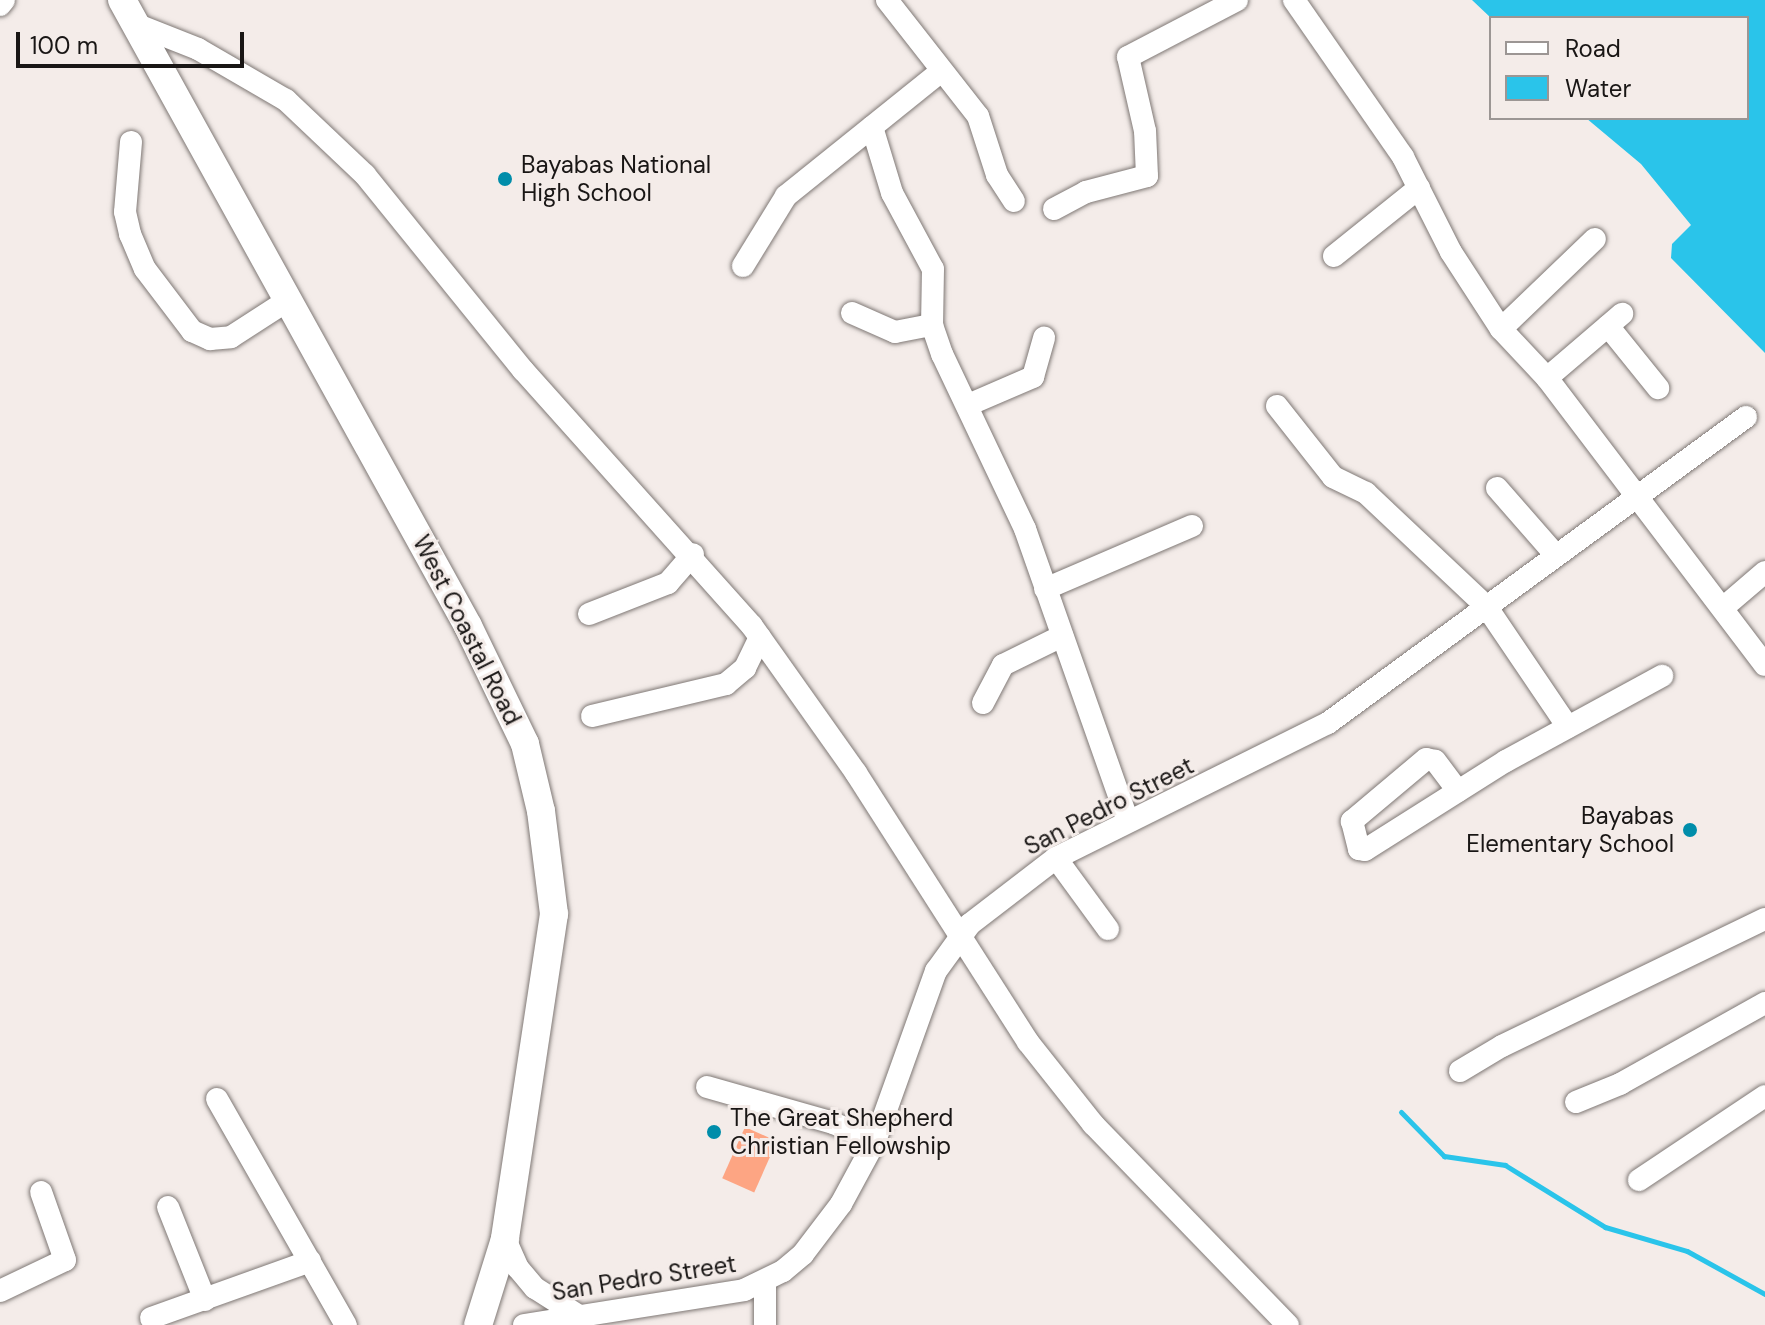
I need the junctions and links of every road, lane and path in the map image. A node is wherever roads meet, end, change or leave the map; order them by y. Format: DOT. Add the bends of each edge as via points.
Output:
graph roads {
  1 [pos="887,0"];
  2 [pos="1237,0"];
  3 [pos="1294,0"];
  4 [pos="128,12"];
  5 [pos="940,72"];
  6 [pos="872,127"];
  7 [pos="131,142"];
  8 [pos="1419,188"];
  9 [pos="1014,201"];
  10 [pos="1054,209"];
  11 [pos="1595,239"];
  12 [pos="1334,256"];
  13 [pos="743,266"];
  14 [pos="290,299"];
  15 [pos="852,313"];
  16 [pos="932,325"];
  17 [pos="1501,329"];
  18 [pos="1044,338"];
  19 [pos="1547,378"];
  20 [pos="1658,388"];
  21 [pos="968,405"];
  22 [pos="1277,406"];
  23 [pos="1746,417"];
  24 [pos="1497,488"];
  25 [pos="1638,493"];
  26 [pos="1192,526"];
  27 [pos="1554,553"];
  28 [pos="693,554"];
  29 [pos="1765,572"];
  30 [pos="1045,589"];
  31 [pos="1486,606"];
  32 [pos="1724,607"];
  33 [pos="589,614"];
  34 [pos="1062,636"];
  35 [pos="760,637"];
  36 [pos="1765,665"];
  37 [pos="1662,676"];
  38 [pos="983,703"];
  39 [pos="592,716"];
  40 [pos="1568,727"];
  41 [pos="1458,791"];
  42 [pos="1128,821"];
  43 [pos="1056,858"];
  44 [pos="1765,919"];
  45 [pos="1108,929"];
  46 [pos="958,937"];
  47 [pos="1765,1003"];
  48 [pos="1460,1071"];
  49 [pos="707,1087"];
  50 [pos="1765,1096"];
  51 [pos="217,1099"];
  52 [pos="1576,1102"];
  53 [pos="875,1141"];
  54 [pos="1639,1180"];
  55 [pos="41,1192"];
  56 [pos="168,1207"];
  57 [pos="505,1239"];
  58 [pos="310,1261"];
  59 [pos="765,1284"];
  60 [pos="0,1291"];
  61 [pos="205,1300"];
  62 [pos="577,1314"];
  63 [pos="151,1318"];
  64 [pos="346,1325"];
  65 [pos="478,1325"];
  66 [pos="524,1325"];
  67 [pos="765,1325"];
  68 [pos="1288,1325"];
  1 -- 5 [label="street"];
  2 -- 10 [label="street" via="1128,57 1145,131 1147,176 1086,192"];
  3 -- 8 [label="street"];
  4 -- 14 [label="main road, West Coastal Road"];
  4 -- 28 [label="street" via="243,72 322,130 571,425"];
  5 -- 6 [label="street"];
  5 -- 9 [label="street" via="978,116 997,175"];
  6 -- 13 [label="street" via="786,196"];
  6 -- 16 [label="street" via="892,193 933,269"];
  7 -- 14 [label="street" via="125,212 130,234 145,269 192,331 210,339 231,337"];
  8 -- 12 [label="street"];
  8 -- 17 [label="street" via="1451,252"];
  11 -- 17 [label="street"];
  14 -- 57 [label="main road, West Coastal Road" via="498,683 525,744 541,811 554,914"];
  15 -- 16 [label="street" via="895,332"];
  16 -- 21 [label="street"];
  17 -- 19 [label="street"];
  18 -- 21 [label="street" via="1033,377"];
  19 -- 20 [label="street" via="1615,320"];
  19 -- 25 [label="street"];
  21 -- 30 [label="street" via="1025,529"];
  22 -- 31 [label="street" via="1333,477 1366,493"];
  23 -- 25 [label="street, San Pedro Street"];
  24 -- 27 [label="street"];
  25 -- 27 [label="street, San Pedro Street"];
  25 -- 32 [label="street"];
  26 -- 30 [label="street"];
  27 -- 31 [label="street, San Pedro Street"];
  28 -- 33 [label="street" via="668,583"];
  28 -- 35 [label="street"];
  29 -- 32 [label="street"];
  30 -- 34 [label="street"];
  31 -- 40 [label="street"];
  31 -- 42 [label="street, San Pedro Street" via="1328,723"];
  32 -- 36 [label="street"];
  34 -- 38 [label="street" via="1003,665"];
  34 -- 42 [label="street"];
  35 -- 39 [label="street" via="745,668 726,684"];
  35 -- 46 [label="street" via="856,773"];
  37 -- 40 [label="street"];
  40 -- 41 [label="street"];
  41 -- 41 [label="street" via="1365,850 1359,849 1352,821 1426,759 1435,761"];
  42 -- 43 [label="street, San Pedro Street"];
  43 -- 45 [label="street"];
  43 -- 46 [label="street, San Pedro Street"];
  44 -- 48 [label="street"];
  46 -- 53 [label="street, San Pedro Street" via="928,989"];
  46 -- 68 [label="street" via="1028,1042 1093,1124"];
  47 -- 52 [label="street" via="1642,1072"];
  49 -- 53 [label="street" via="833,1123"];
  50 -- 54 [label="street"];
  51 -- 58 [label="street"];
  53 -- 59 [label="street, San Pedro Street" via="841,1204 803,1254"];
  55 -- 60 [label="street" via="65,1260"];
  56 -- 61 [label="street"];
  57 -- 62 [label="street" via="518,1268 535,1288"];
  57 -- 65 [label="main road, West Coastal Road"];
  58 -- 61 [label="street"];
  58 -- 64 [label="street"];
  59 -- 62 [label="street, San Pedro Street"];
  59 -- 67 [label="street"];
  61 -- 63 [label="street"];
  62 -- 66 [label="street, San Pedro Street"];
}
